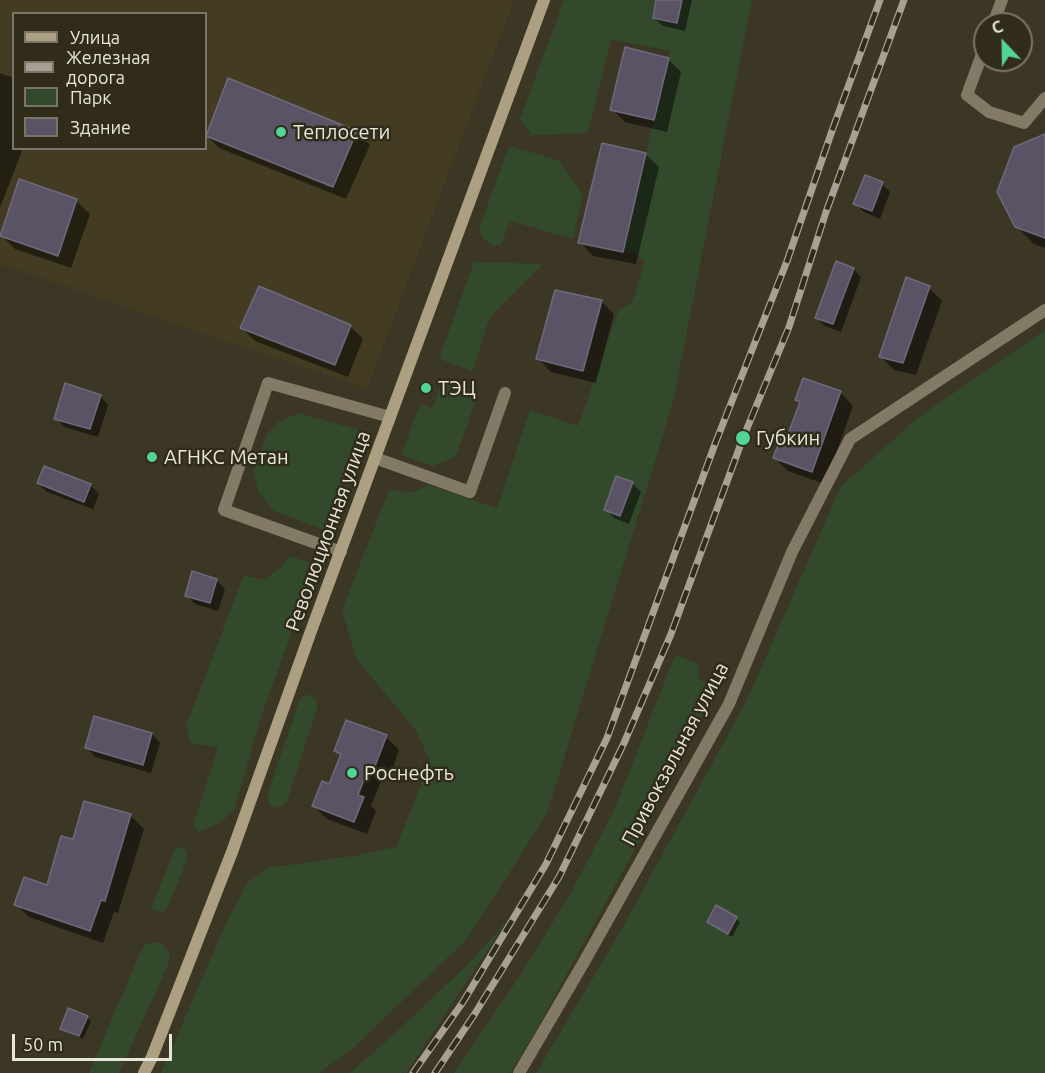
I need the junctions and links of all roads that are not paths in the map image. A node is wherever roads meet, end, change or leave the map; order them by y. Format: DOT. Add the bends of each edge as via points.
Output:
graph roads {
  1 [pos="544,0"];
  2 [pos="975,72"];
  3 [pos="1045,98"];
  4 [pos="1045,310"];
  5 [pos="505,393"];
  6 [pos="390,417"];
  7 [pos="375,458"];
  8 [pos="341,552"];
  9 [pos="144,1073"];
  10 [pos="519,1073"];
  1 -- 6 [label="street, Революционная улица"];
  2 -- 3 [label="street" via="967,95 988,112 1024,123"];
  4 -- 10 [label="street, Привокзальная улица" via="850,439 792,552 729,704"];
  5 -- 7 [label="street" via="470,492"];
  6 -- 7 [label="street, Революционная улица"];
  6 -- 8 [label="street" via="268,383 224,510"];
  7 -- 8 [label="street, Революционная улица"];
  8 -- 9 [label="street, Революционная улица" via="232,852"];
}
